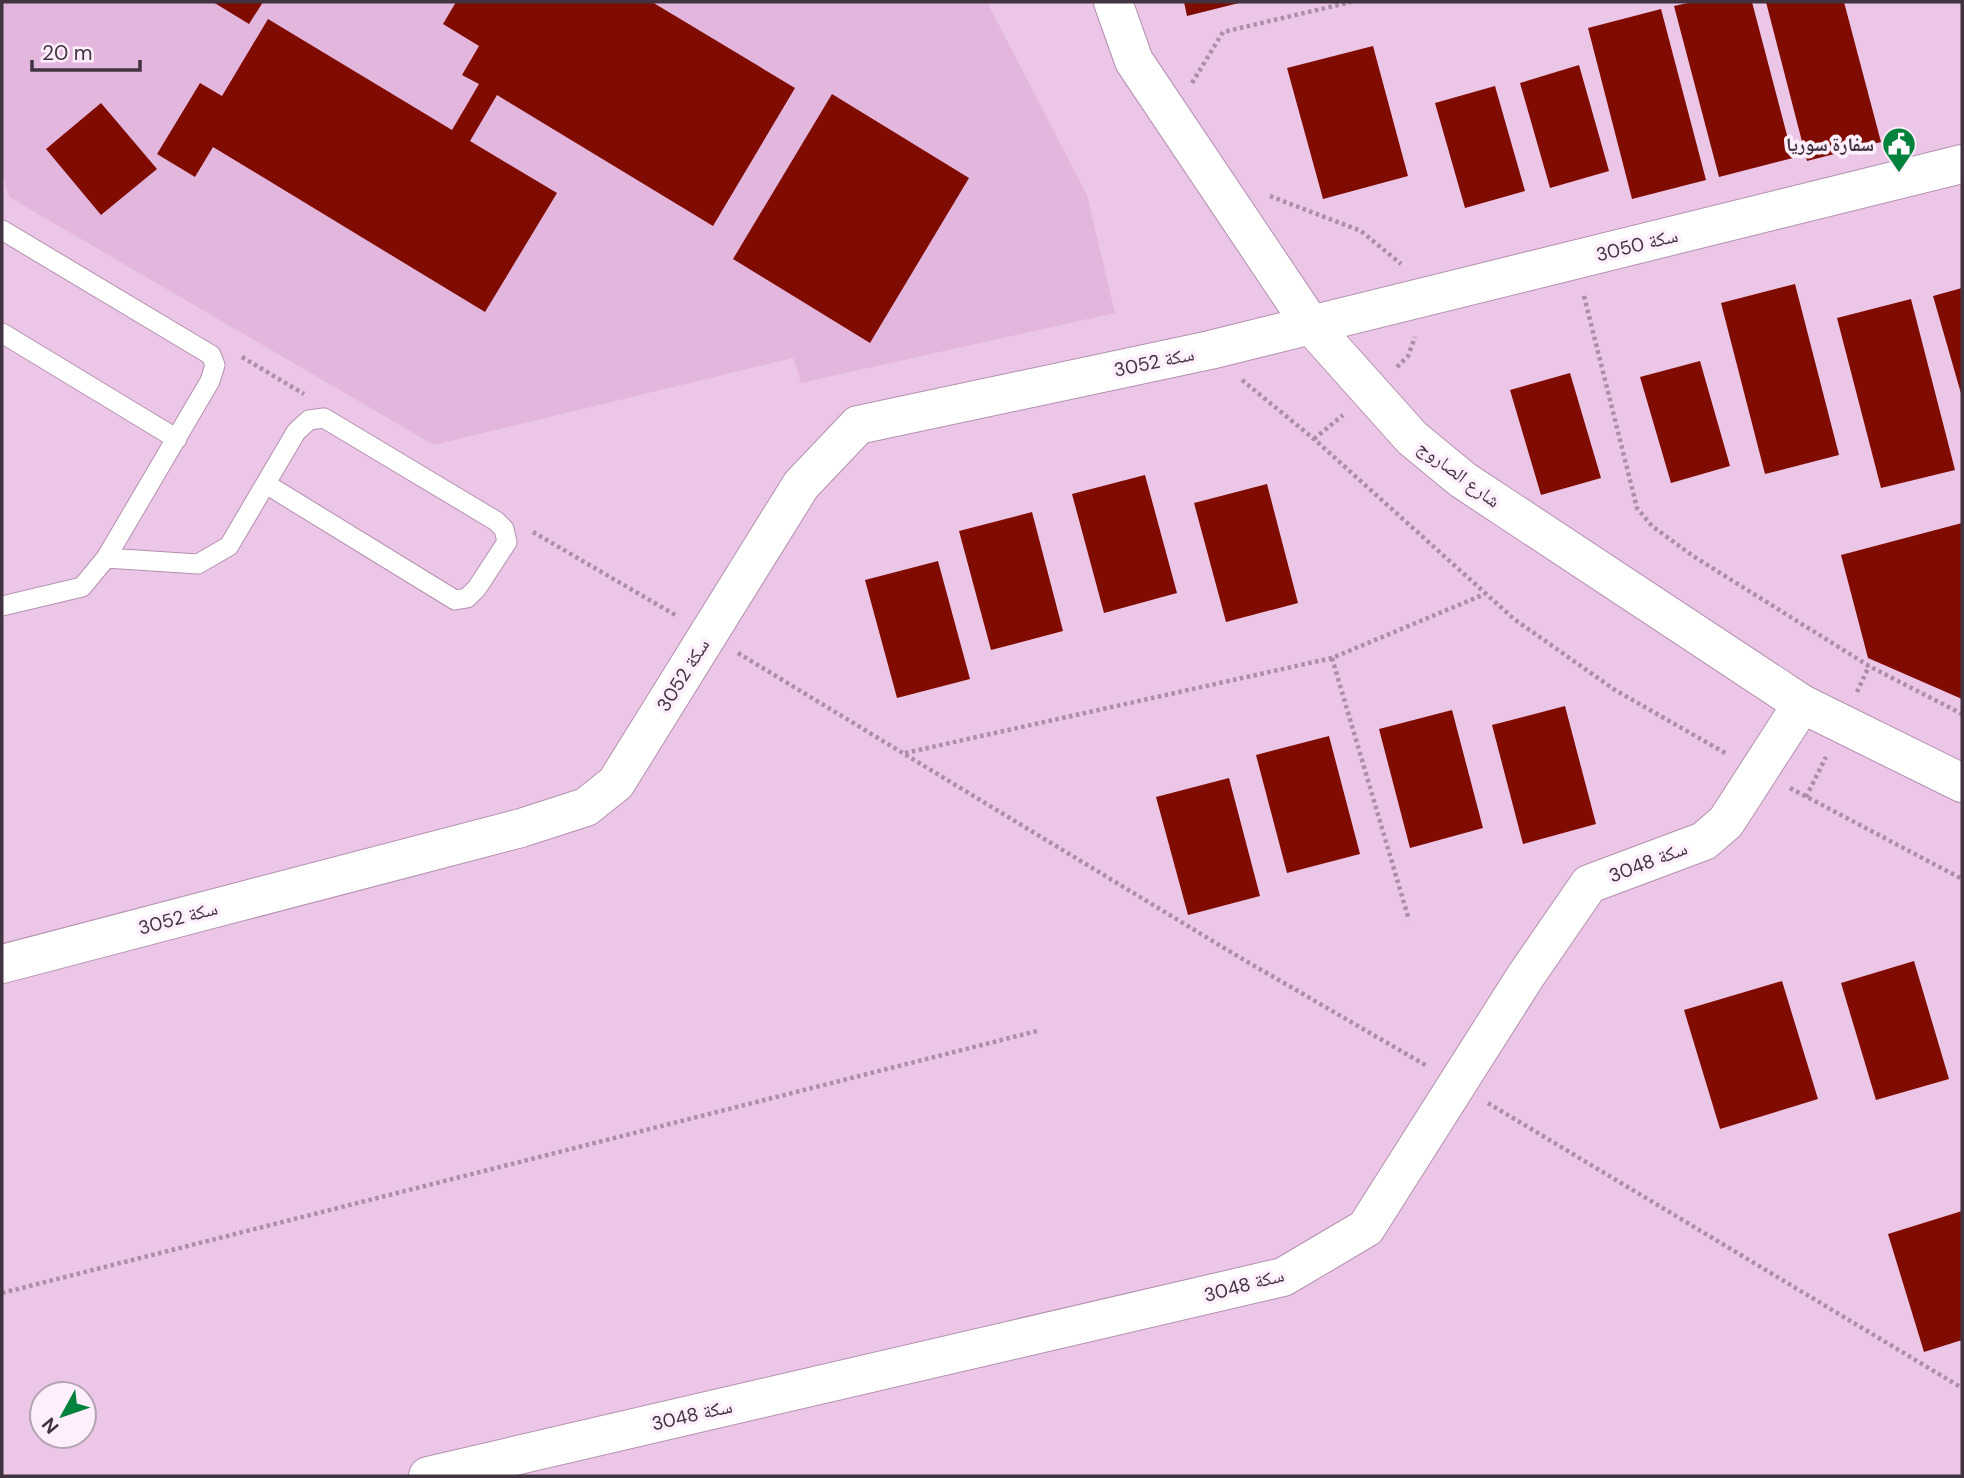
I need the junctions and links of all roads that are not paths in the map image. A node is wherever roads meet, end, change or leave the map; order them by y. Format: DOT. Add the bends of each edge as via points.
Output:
graph roads {
  1 [pos="1113,2"];
  2 [pos="1962,164"];
  3 [pos="2,230"];
  4 [pos="1311,326"];
  5 [pos="2,333"];
  6 [pos="177,439"];
  7 [pos="266,484"];
  8 [pos="106,558"];
  9 [pos="2,606"];
  10 [pos="1802,704"];
  11 [pos="1962,783"];
  12 [pos="2,964"];
  13 [pos="428,1476"];
  1 -- 4 [label="street, شارع الصاروج" via="1133,61"];
  2 -- 4 [label="street, سكة 3050"];
  3 -- 6 [label="lane" via="211,355 215,365 211,381"];
  4 -- 10 [label="street, شارع الصاروج" via="1412,438 1463,480"];
  4 -- 12 [label="street, سكة 3052" via="858,425 801,485 616,783 586,807"];
  5 -- 6 [label="lane"];
  6 -- 8 [label="lane"];
  7 -- 7 [label="lane" via="455,600 467,598 477,588 507,542 496,521 324,418 309,420 296,432"];
  7 -- 8 [label="lane" via="229,546 198,564"];
  8 -- 9 [label="lane" via="82,587"];
  10 -- 11 [label="street, شارع الصاروج"];
  10 -- 13 [label="street, سكة 3048" via="1726,822 1704,841 1589,884 1366,1228 1283,1277"];
}
